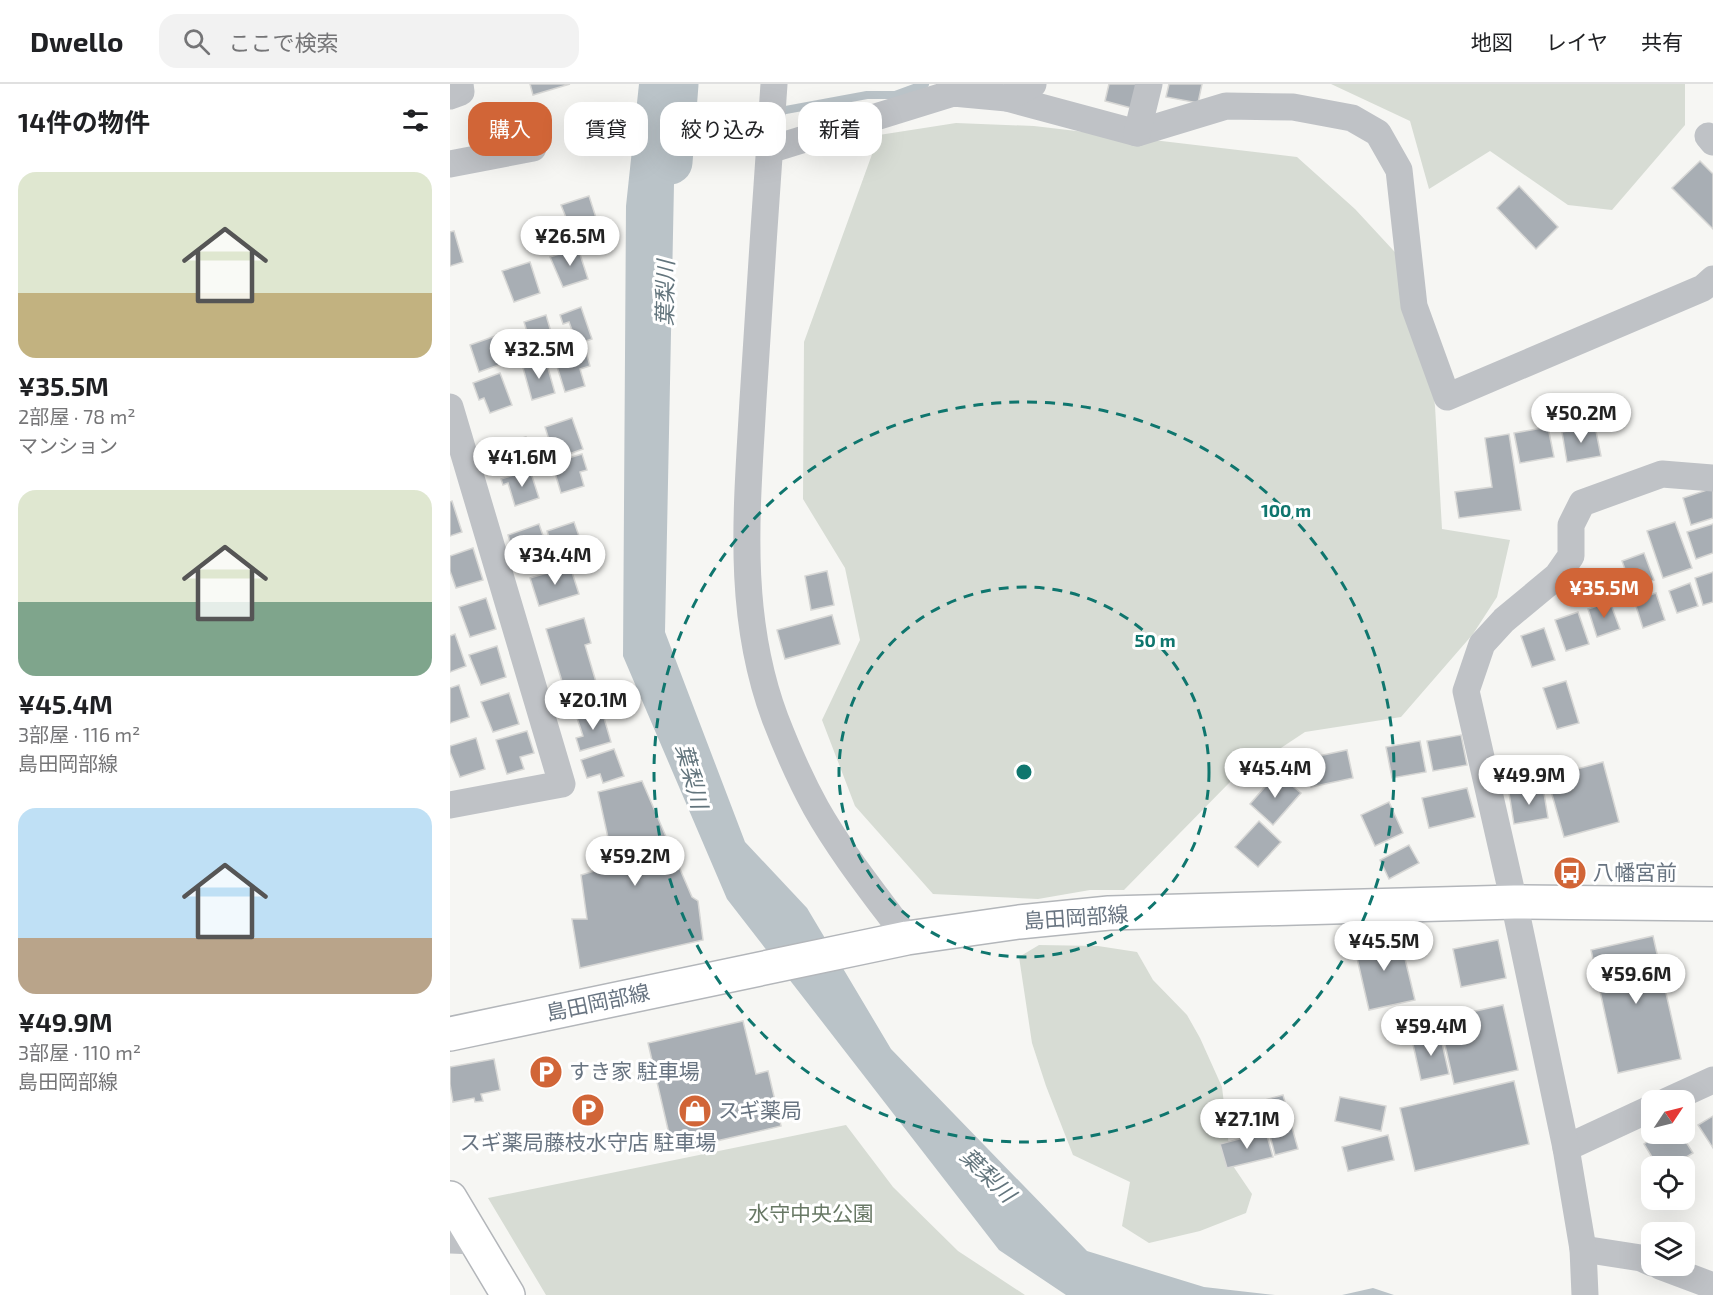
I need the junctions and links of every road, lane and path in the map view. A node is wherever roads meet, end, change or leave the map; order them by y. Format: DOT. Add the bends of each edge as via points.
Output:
graph roads {
  1 [pos="460,84"];
  2 [pos="774,84"];
  3 [pos="1033,84"];
  4 [pos="1149,84"];
  5 [pos="450,96"];
  6 [pos="1007,98"];
  7 [pos="773,102"];
  8 [pos="1137,133"];
  9 [pos="786,145"];
  10 [pos="491,156"];
  11 [pos="770,156"];
  12 [pos="450,164"];
  13 [pos="1713,279"];
  14 [pos="450,407"];
  15 [pos="1713,478"];
  16 [pos="450,805"];
  17 [pos="1514,902"];
  18 [pos="1713,904"];
  19 [pos="899,940"];
  20 [pos="450,1034"];
  21 [pos="1713,1080"];
  22 [pos="1691,1090"];
  23 [pos="1641,1113"];
  24 [pos="1566,1148"];
  25 [pos="450,1198"];
  26 [pos="463,1240"];
  27 [pos="1583,1249"];
  28 [pos="1641,1258"];
  29 [pos="1686,1276"];
  30 [pos="1713,1286"];
  31 [pos="508,1295"];
  32 [pos="1586,1295"];
  1 -- 5 [label="street" via="461,92"];
  2 -- 7 [label="street"];
  3 -- 6 [label="street"];
  4 -- 8 [label="street"];
  6 -- 8 [label="street"];
  6 -- 9 [label="street" via="953,93"];
  8 -- 13 [label="street" via="1226,106 1293,107 1352,118 1378,134 1399,170 1414,306 1447,397 1703,288"];
  10 -- 12 [label="street"];
  11 -- 19 [label="street" via="746,526 747,588 758,655 774,716 793,763 817,809"];
  14 -- 16 [label="street" via="562,784"];
  15 -- 17 [label="street" via="1662,474 1582,503 1571,525 1571,556 1557,576 1504,620 1482,645 1466,691"];
  17 -- 18 [label="main road, 島田岡部線"];
  17 -- 19 [label="main road, 島田岡部線" via="1109,913"];
  17 -- 24 [label="street"];
  19 -- 20 [label="main road, 島田岡部線"];
  21 -- 22 [label="street"];
  23 -- 24 [label="street"];
  24 -- 27 [label="street"];
  25 -- 26 [label="main road"];
  26 -- 31 [label="main road"];
  27 -- 28 [label="street"];
  27 -- 32 [label="street"];
  29 -- 30 [label="street"];
}
